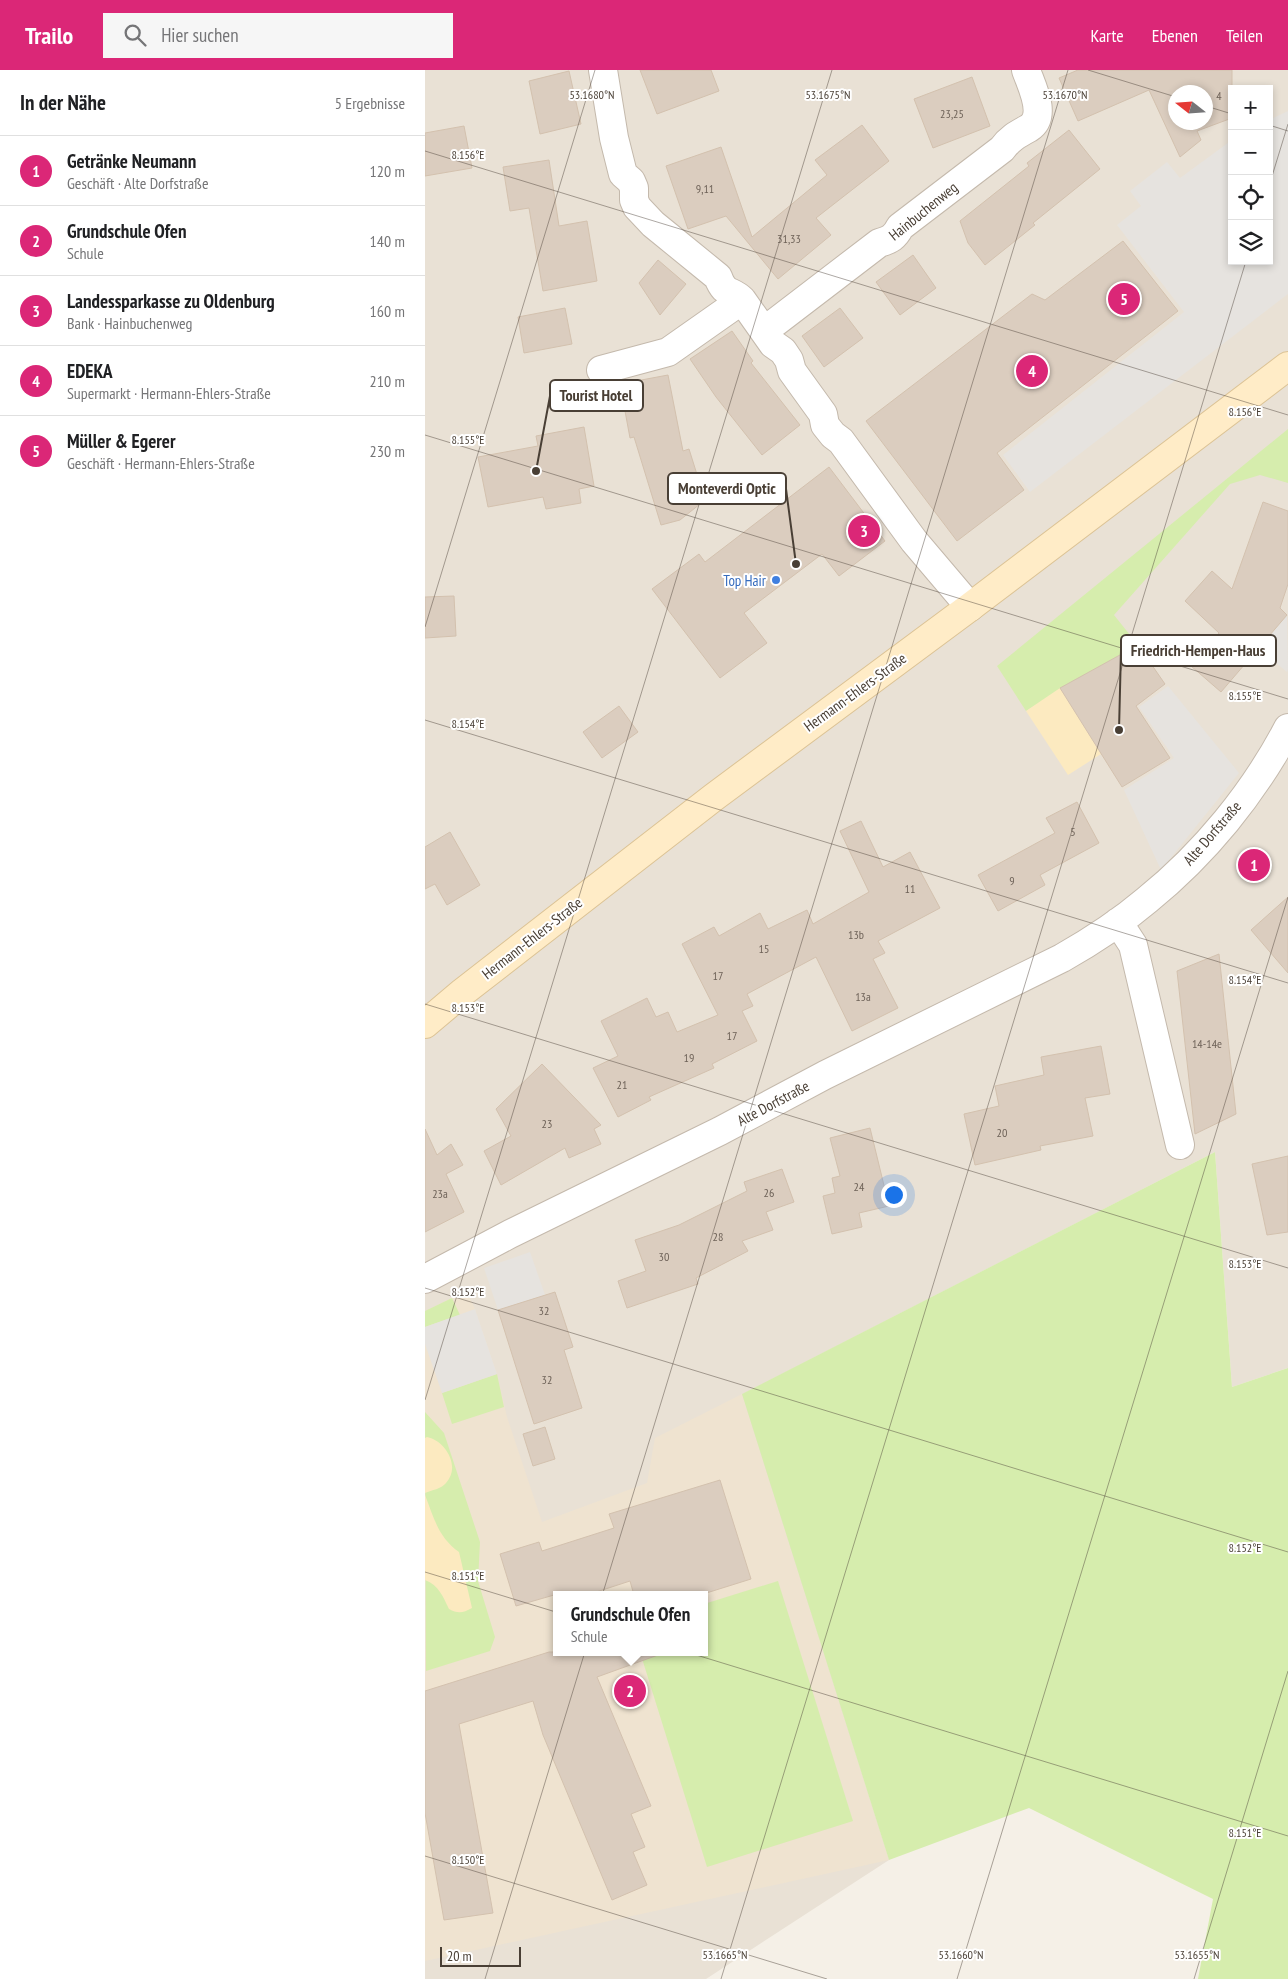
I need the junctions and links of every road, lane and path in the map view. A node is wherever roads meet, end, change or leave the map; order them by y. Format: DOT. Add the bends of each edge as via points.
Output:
graph roads {
  1 [pos="603,70"];
  2 [pos="1026,70"];
  3 [pos="741,300"];
  4 [pos="764,331"];
  5 [pos="1288,366"];
  6 [pos="601,370"];
  7 [pos="970,607"];
  8 [pos="1288,728"];
  9 [pos="1118,922"];
  10 [pos="425,1024"];
  11 [pos="1180,1145"];
  12 [pos="425,1278"];
  1 -- 3 [label="street" via="614,138 623,174 634,188 637,207 718,277 721,286"];
  2 -- 4 [label="street, Hainbuchenweg" via="1038,110 1030,127 900,227 890,240 879,243"];
  3 -- 4 [label="street"];
  3 -- 6 [label="street" via="668,352"];
  4 -- 7 [label="street" via="786,356 792,371 823,414 829,430 841,441 914,541"];
  5 -- 7 [label="street, Hermann-Ehlers-Straße"];
  7 -- 10 [label="street, Hermann-Ehlers-Straße" via="714,796"];
  8 -- 9 [label="street, Alte Dorfstraße" via="1261,773 1212,837 1147,900"];
  9 -- 11 [label="street" via="1133,945"];
  9 -- 12 [label="street, Alte Dorfstraße" via="1062,958"];
}
